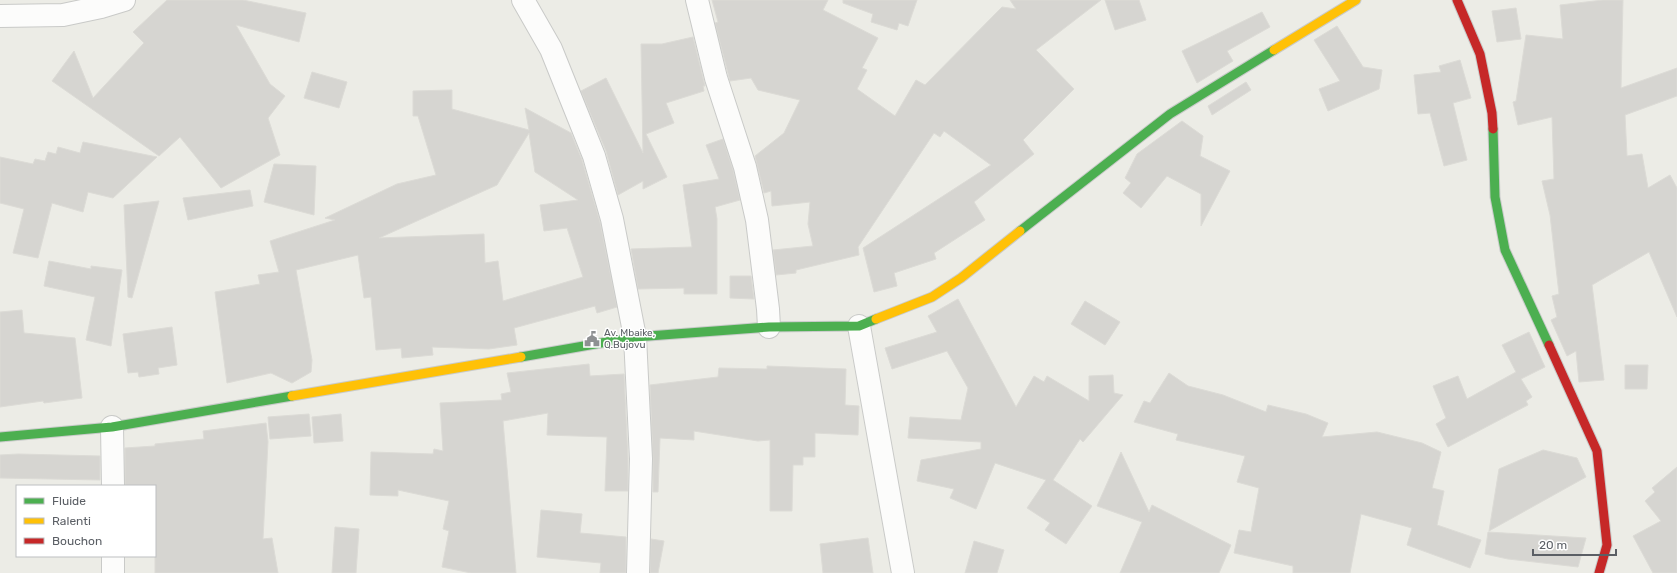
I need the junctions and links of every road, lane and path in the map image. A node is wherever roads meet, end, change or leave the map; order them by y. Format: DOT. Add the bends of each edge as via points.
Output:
graph roads {
  1 [pos="124,0"];
  2 [pos="523,0"];
  3 [pos="697,0"];
  4 [pos="1356,0"];
  5 [pos="1457,0"];
  6 [pos="0,16"];
  7 [pos="859,326"];
  8 [pos="769,327"];
  9 [pos="635,337"];
  10 [pos="112,427"];
  11 [pos="0,437"];
  12 [pos="113,485"];
  13 [pos="113,557"];
  14 [pos="113,573"];
  15 [pos="638,573"];
  16 [pos="903,573"];
  17 [pos="1599,573"];
  1 -- 6 [label="street" via="63,14"];
  2 -- 9 [label="street" via="551,49 594,156 612,219"];
  3 -- 8 [label="street" via="716,78 745,167 757,220"];
  4 -- 7 [label="street" via="1170,114 961,278 932,297"];
  5 -- 17 [label="street" via="1480,54 1490,106 1495,197 1506,250 1597,451 1607,545"];
  7 -- 8 [label="street"];
  7 -- 16 [label="street"];
  8 -- 9 [label="street"];
  9 -- 10 [label="street"];
  9 -- 15 [label="street" via="641,459"];
  10 -- 11 [label="street"];
  10 -- 12 [label="street"];
  13 -- 14 [label="street"];
}
